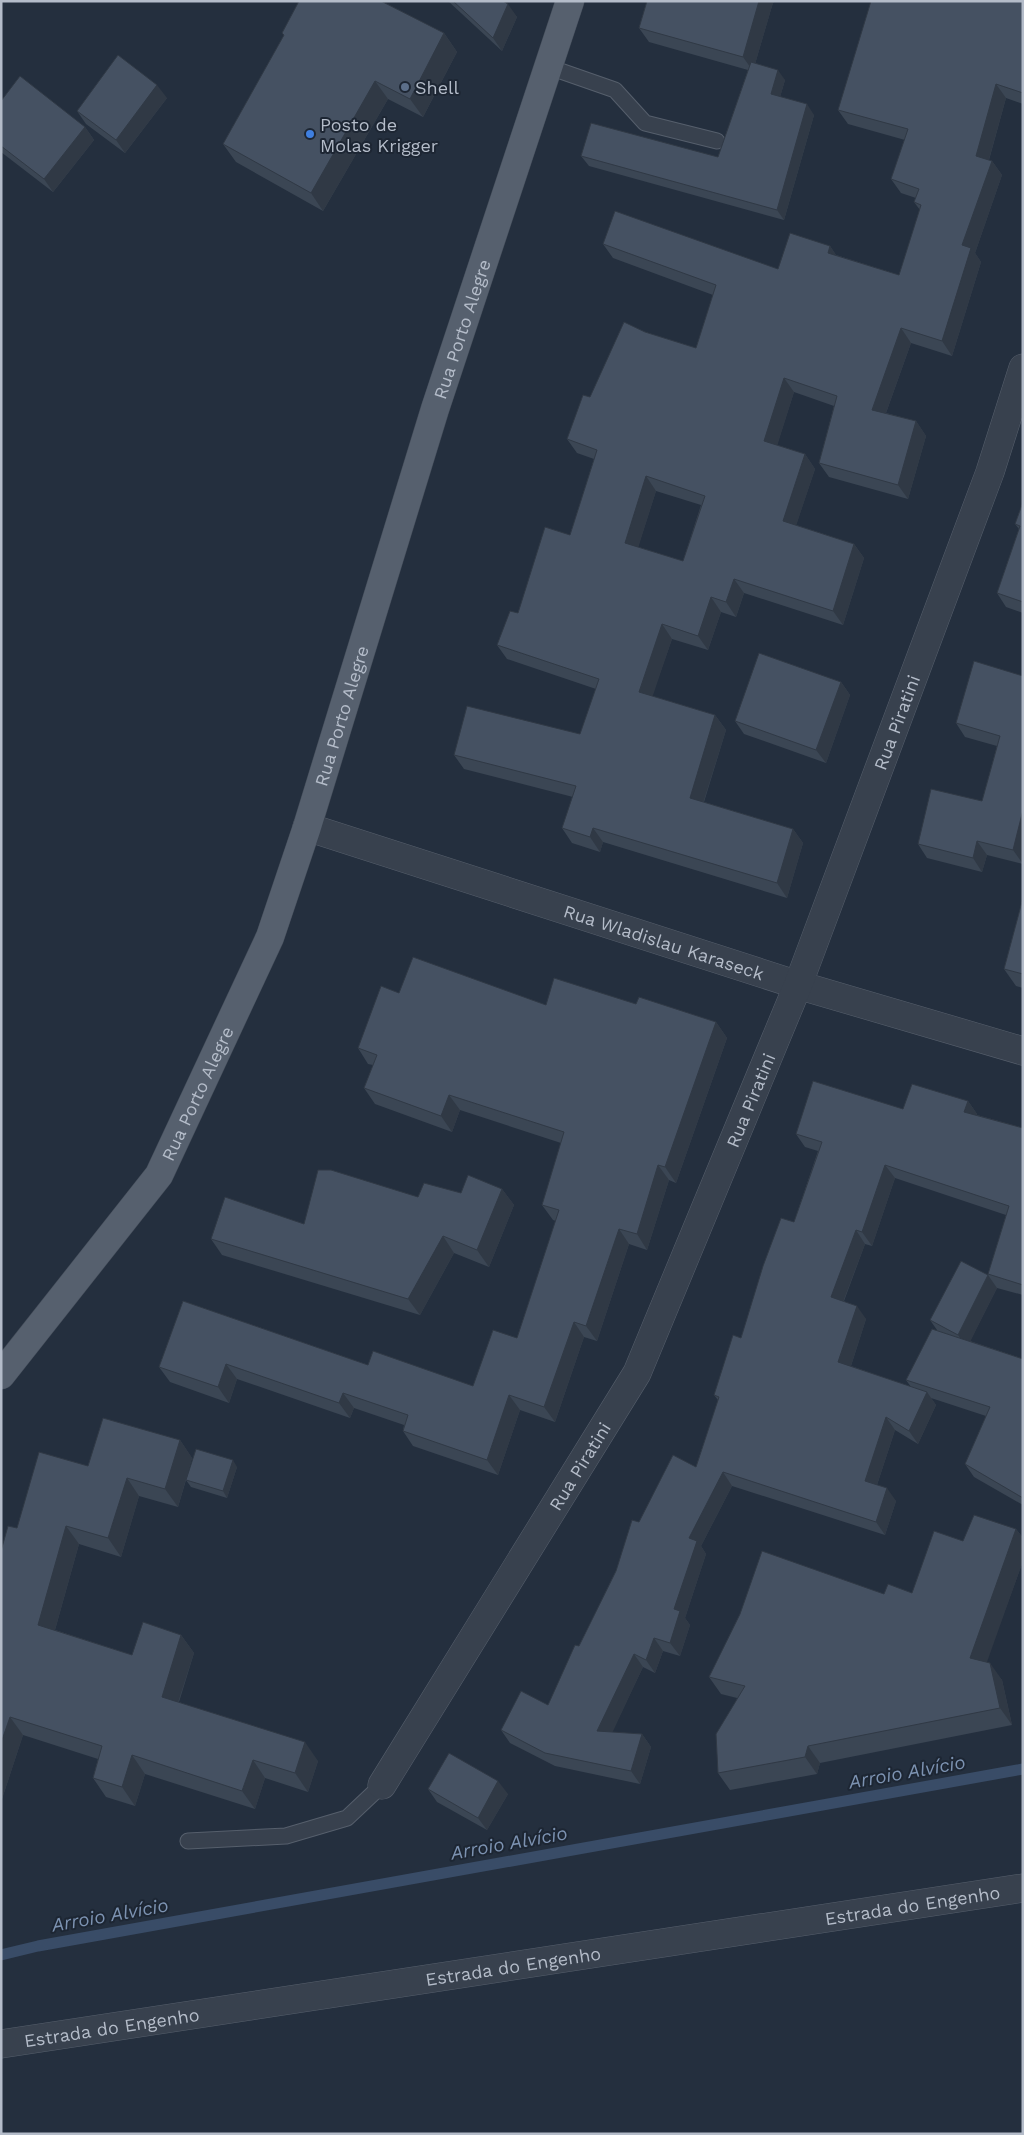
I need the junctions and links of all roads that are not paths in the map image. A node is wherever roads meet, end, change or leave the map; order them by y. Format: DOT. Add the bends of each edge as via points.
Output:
graph roads {
  1 [pos="570,1"];
  2 [pos="549,67"];
  3 [pos="717,141"];
  4 [pos="1023,368"];
  5 [pos="307,827"];
  6 [pos="798,985"];
  7 [pos="1023,1051"];
  8 [pos="1,1375"];
  9 [pos="382,1785"];
  10 [pos="188,1841"];
  11 [pos="1023,1888"];
  12 [pos="1,2044"];
  1 -- 2 [label="main road, Rua Porto Alegre"];
  2 -- 3 [label="lane" via="615,90 645,123"];
  2 -- 5 [label="main road, Rua Porto Alegre" via="435,409"];
  4 -- 6 [label="street, Rua Piratini" via="990,472"];
  5 -- 6 [label="street, Rua Wladislau Karaseck"];
  5 -- 8 [label="main road, Rua Porto Alegre" via="270,937 159,1175"];
  6 -- 7 [label="street, Rua Wladislau Karaseck"];
  6 -- 9 [label="street, Rua Piratini" via="637,1373"];
  9 -- 10 [label="lane" via="348,1818 286,1836"];
  11 -- 12 [label="street, Estrada do Engenho"];
}
